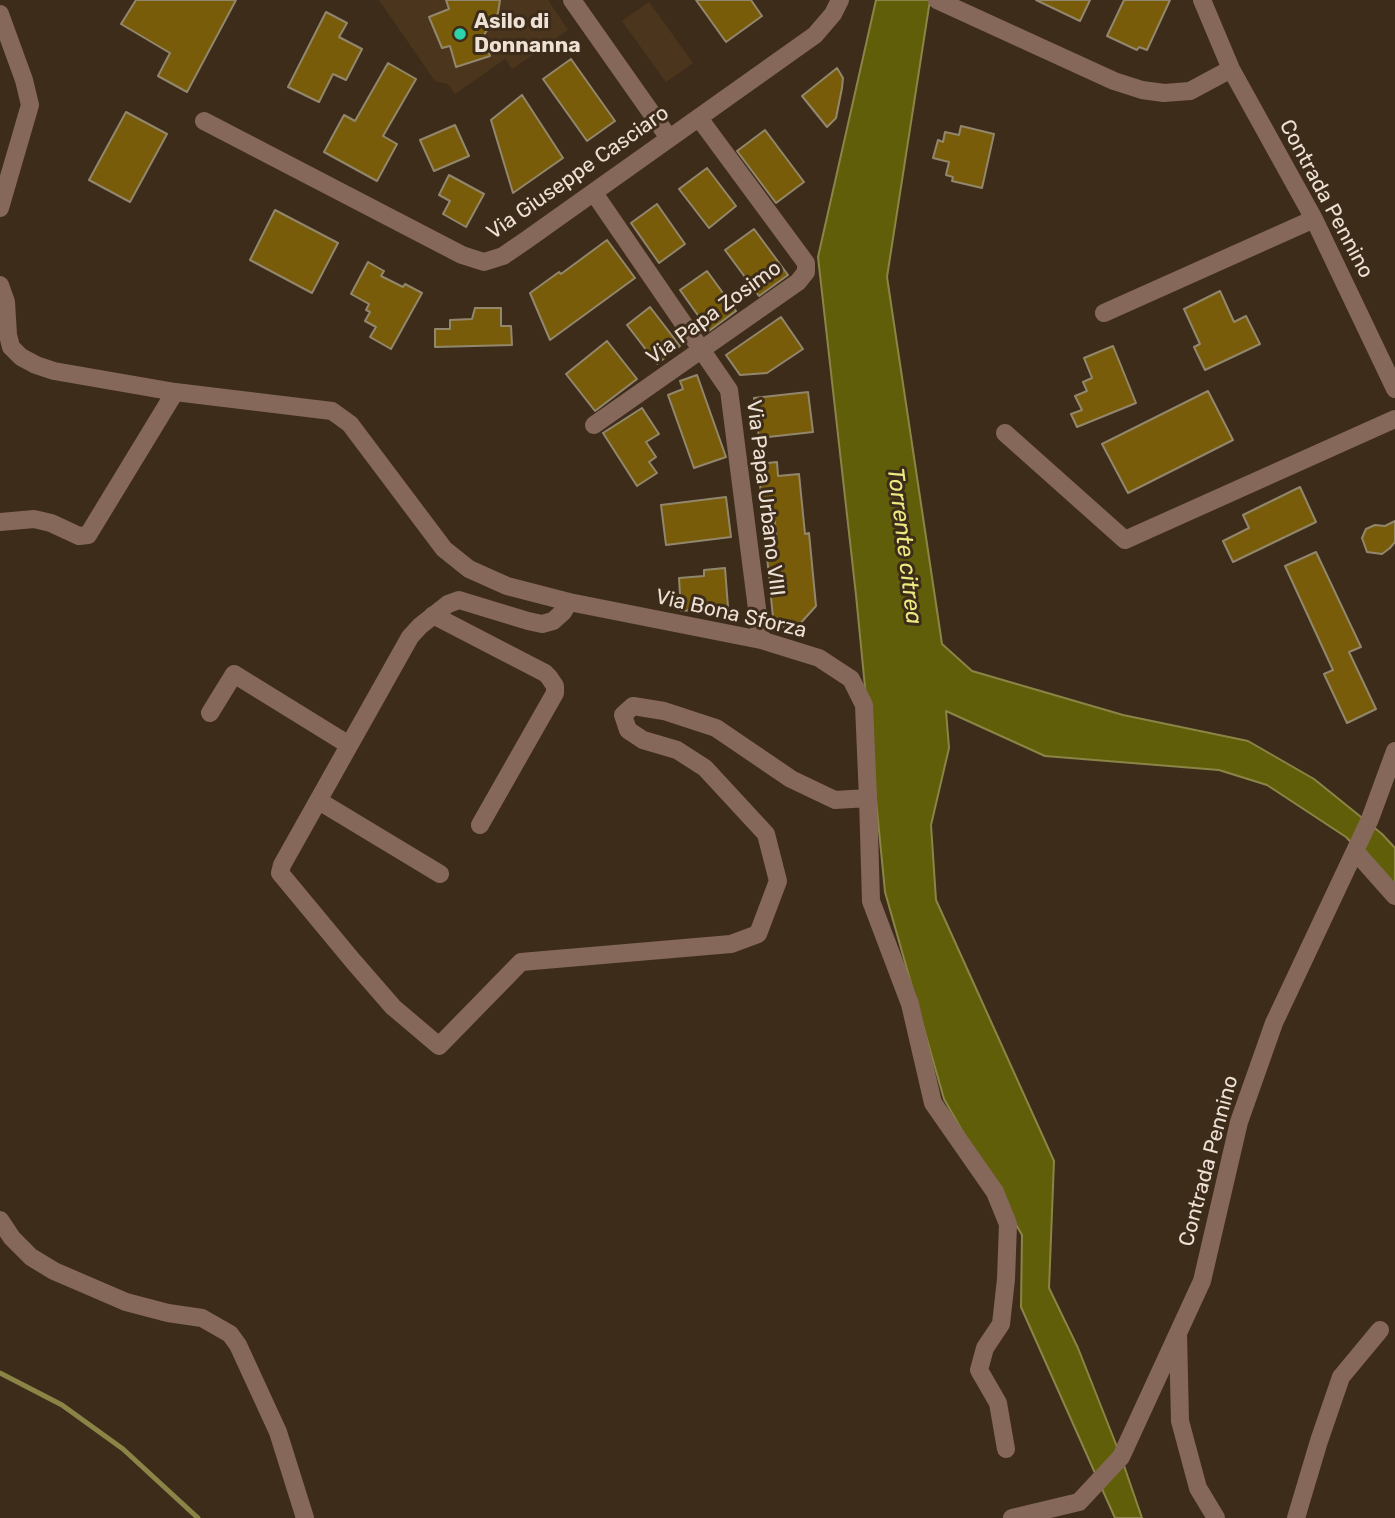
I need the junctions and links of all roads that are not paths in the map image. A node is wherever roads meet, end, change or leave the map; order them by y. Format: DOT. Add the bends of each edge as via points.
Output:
graph roads {
  1 [pos="572,0"];
  2 [pos="840,0"];
  3 [pos="937,0"];
  4 [pos="1202,0"];
  5 [pos="0,14"];
  6 [pos="1231,69"];
  7 [pos="699,118"];
  8 [pos="204,121"];
  9 [pos="669,138"];
  10 [pos="594,193"];
  11 [pos="0,208"];
  12 [pos="1314,219"];
  13 [pos="0,285"];
  14 [pos="1104,313"];
  15 [pos="702,350"];
  16 [pos="1395,389"];
  17 [pos="175,392"];
  18 [pos="1395,419"];
  19 [pos="594,425"];
  20 [pos="1005,433"];
  21 [pos="0,522"];
  22 [pos="569,602"];
  23 [pos="433,615"];
  24 [pos="761,640"];
  25 [pos="210,713"];
  26 [pos="349,745"];
  27 [pos="1395,751"];
  28 [pos="868,798"];
  29 [pos="318,801"];
  30 [pos="480,825"];
  31 [pos="1355,851"];
  32 [pos="440,874"];
  33 [pos="1395,896"];
  34 [pos="0,1220"];
  35 [pos="1178,1329"];
  36 [pos="1380,1330"];
  37 [pos="1006,1449"];
  38 [pos="305,1518"];
  39 [pos="1012,1518"];
  40 [pos="1216,1518"];
  41 [pos="1296,1518"];
  1 -- 9 [label="street"];
  2 -- 7 [label="street, Via Giuseppe Casciaro" via="815,35"];
  3 -- 6 [label="street" via="1143,90 1190,91"];
  4 -- 6 [label="street, Contrada Pennino"];
  5 -- 11 [label="street" via="30,105"];
  6 -- 12 [label="street, Contrada Pennino"];
  7 -- 9 [label="street, Via Giuseppe Casciaro"];
  7 -- 15 [label="street, Via Papa Zosimo" via="806,263 798,282"];
  8 -- 10 [label="street, Via Giuseppe Casciaro" via="462,255 484,262 503,257"];
  9 -- 10 [label="street, Via Giuseppe Casciaro"];
  10 -- 15 [label="street, Via Papa Urbano VIII"];
  12 -- 14 [label="street"];
  12 -- 16 [label="street, Contrada Pennino"];
  13 -- 17 [label="street, Via Bona Sforza" via="11,347 21,357 54,371"];
  15 -- 19 [label="street, Via Papa Zosimo"];
  15 -- 24 [label="street, Via Papa Urbano VIII" via="729,390"];
  17 -- 21 [label="street" via="88,535 79,536 34,519"];
  17 -- 22 [label="street, Via Bona Sforza" via="332,411 350,425 444,549 469,569 507,586"];
  18 -- 20 [label="street" via="1125,540"];
  22 -- 23 [label="street" via="553,621 542,624 459,600"];
  22 -- 24 [label="street, Via Bona Sforza"];
  23 -- 26 [label="street" via="410,637"];
  23 -- 30 [label="street" via="544,673 555,686"];
  24 -- 28 [label="street, Via Bona Sforza" via="819,658 851,679 864,705"];
  25 -- 26 [label="street" via="234,674"];
  26 -- 29 [label="street"];
  27 -- 31 [label="street, Contrada Pennino"];
  28 -- 29 [label="street" via="835,800 781,773 716,728 633,706 623,715 628,730 643,740 677,750 705,768 766,834 778,881 758,934 731,944 521,962 439,1046 393,1007 280,873"];
  28 -- 37 [label="street" via="871,901 909,1004 933,1103 995,1192 1008,1224 1001,1324 985,1348 979,1370 998,1403"];
  29 -- 32 [label="street"];
  31 -- 33 [label="street"];
  31 -- 35 [label="street, Contrada Pennino" via="1274,1023 1239,1122 1202,1281"];
  34 -- 38 [label="street" via="31,1257 54,1272 126,1302 202,1318 230,1334 278,1432"];
  35 -- 39 [label="street, Contrada Pennino" via="1121,1457 1079,1502"];
  35 -- 40 [label="street" via="1180,1421 1198,1488"];
  36 -- 41 [label="street" via="1341,1377"];
}
